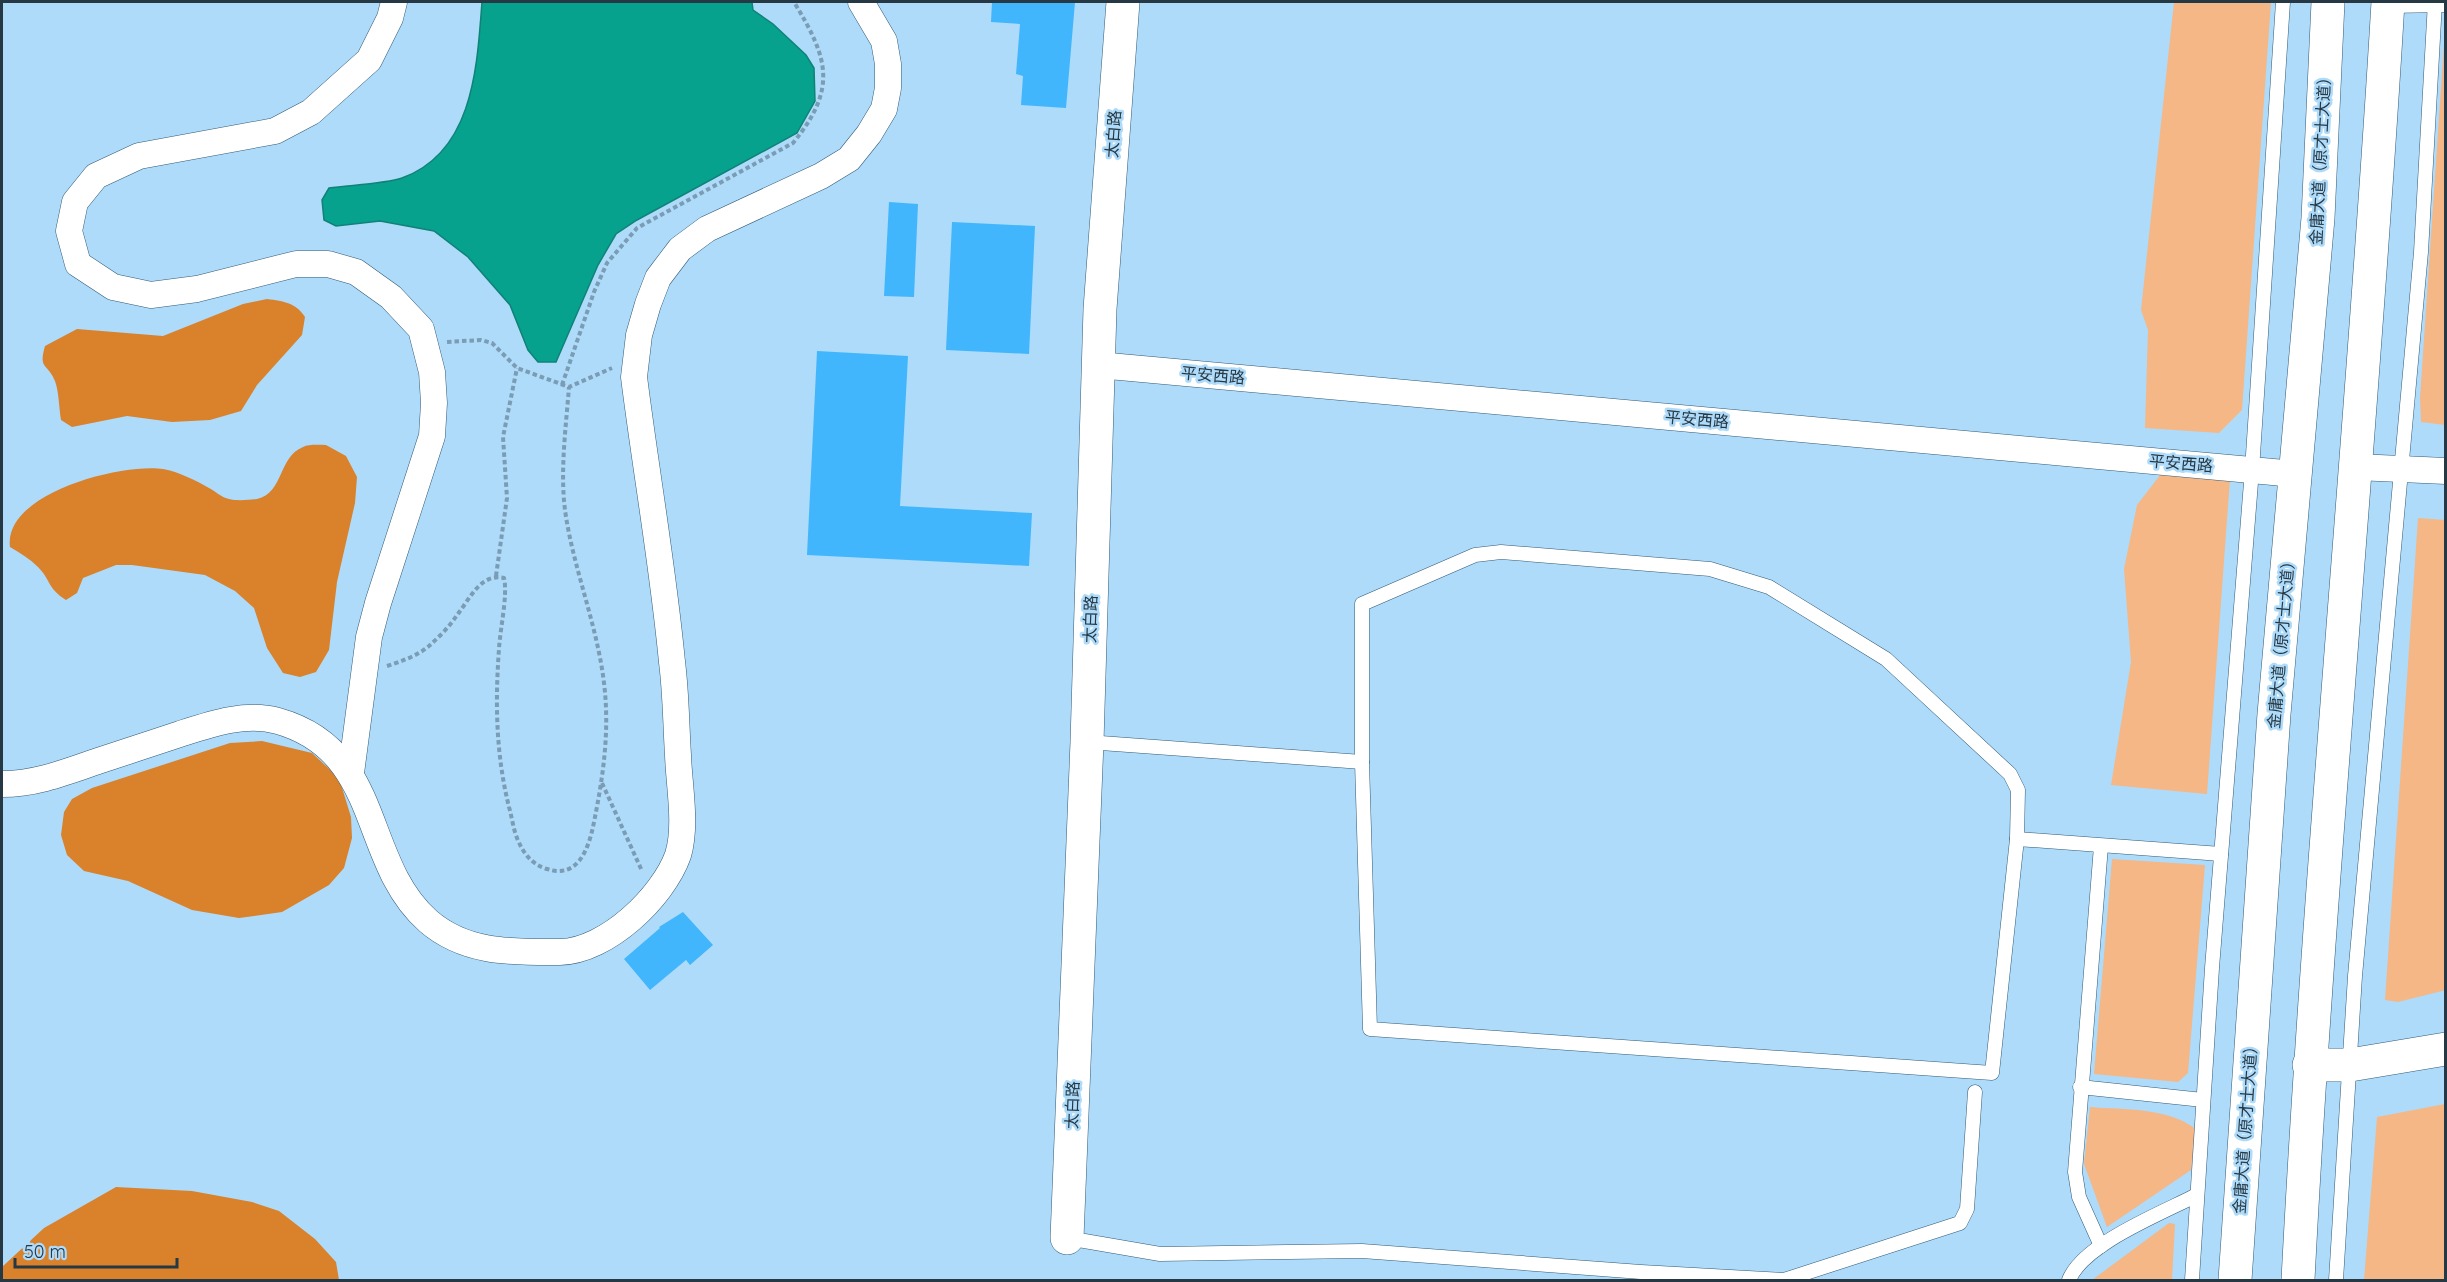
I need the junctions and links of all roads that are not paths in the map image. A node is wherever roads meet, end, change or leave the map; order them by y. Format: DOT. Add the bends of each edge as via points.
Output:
graph roads {
  1 [pos="394,2"];
  2 [pos="861,2"];
  3 [pos="1123,2"];
  4 [pos="2283,2"];
  5 [pos="2328,2"];
  6 [pos="2388,4"];
  7 [pos="2438,4"];
  8 [pos="1098,365"];
  9 [pos="2356,466"];
  10 [pos="2401,469"];
  11 [pos="2252,470"];
  12 [pos="2445,471"];
  13 [pos="2295,474"];
  14 [pos="1087,742"];
  15 [pos="1362,762"];
  16 [pos="351,773"];
  17 [pos="2,784"];
  18 [pos="2018,839"];
  19 [pos="2102,846"];
  20 [pos="2221,854"];
  21 [pos="2445,1049"];
  22 [pos="2309,1065"];
  23 [pos="2350,1065"];
  24 [pos="2080,1087"];
  25 [pos="1975,1092"];
  26 [pos="2203,1100"];
  27 [pos="2197,1195"];
  28 [pos="1067,1238"];
  29 [pos="2101,1246"];
  30 [pos="1806,1278"];
  31 [pos="2069,1281"];
  32 [pos="2192,1281"];
  33 [pos="2235,1281"];
  34 [pos="2298,1281"];
  35 [pos="2336,1281"];
  1 -- 16 [label="street" via="369,60 311,112 275,131 139,156 96,176 75,202 69,231 78,264 113,287 151,295 197,289 296,264 328,264 356,272 391,297 422,329 432,372 432,436 378,603 364,668"];
  2 -- 16 [label="street" via="884,41 888,64 884,109 869,134 849,159 831,171 707,229 680,249 658,278 639,335 634,378 673,663 681,824 679,852 669,874 621,927 597,944 568,951 506,952 469,946 431,924 408,902"];
  3 -- 8 [label="main road, 太白路"];
  4 -- 11 [label="lane"];
  5 -- 13 [label="main road, 金庸大道（原才士大道）" via="2318,218"];
  6 -- 7 [label="lane"];
  6 -- 9 [label="main road"];
  7 -- 10 [label="lane"];
  8 -- 11 [label="street, 平安西路"];
  8 -- 14 [label="main road, 太白路"];
  9 -- 10 [label="street"];
  9 -- 22 [label="main road"];
  10 -- 12 [label="street"];
  10 -- 23 [label="lane"];
  11 -- 13 [label="street, 平安西路"];
  11 -- 20 [label="lane"];
  13 -- 33 [label="main road, 金庸大道（原才士大道）" via="2273,726"];
  14 -- 15 [label="lane"];
  14 -- 28 [label="main road, 太白路"];
  15 -- 18 [label="lane" via="1362,604 1475,555 1501,552 1710,569 1769,587 1886,659 1921,689 2010,774 2018,790"];
  15 -- 18 [label="lane" via="1370,1029 1992,1073"];
  16 -- 17 [label="street" via="323,743 303,730 275,720 245,718 214,723 42,781"];
  18 -- 19 [label="lane"];
  19 -- 20 [label="lane"];
  19 -- 24 [label="lane"];
  20 -- 26 [label="lane"];
  21 -- 23 [label="main road"];
  22 -- 23 [label="main road"];
  22 -- 34 [label="main road"];
  23 -- 35 [label="lane"];
  24 -- 26 [label="lane"];
  24 -- 29 [label="lane" via="2074,1172 2079,1197"];
  25 -- 30 [label="lane" via="1967,1209 1960,1223"];
  26 -- 27 [label="lane"];
  27 -- 29 [label="lane"];
  27 -- 32 [label="lane"];
  28 -- 30 [label="lane" via="1160,1254 1362,1251 1629,1272 1772,1280"];
  29 -- 31 [label="lane" via="2085,1257"];
}
